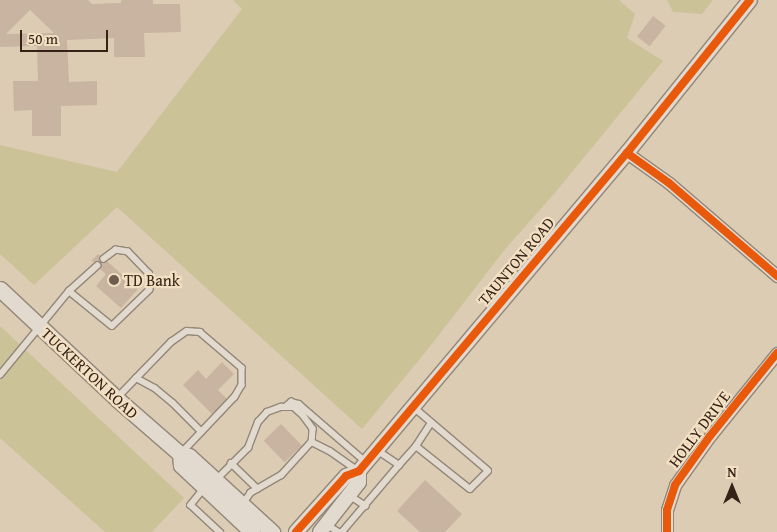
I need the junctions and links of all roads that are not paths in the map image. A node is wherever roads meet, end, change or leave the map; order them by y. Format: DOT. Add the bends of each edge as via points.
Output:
graph roads {
  1 [pos="750,0"];
  2 [pos="627,152"];
  3 [pos="104,259"];
  4 [pos="97,266"];
  5 [pos="777,276"];
  6 [pos="0,290"];
  7 [pos="69,291"];
  8 [pos="40,326"];
  9 [pos="777,353"];
  10 [pos="0,375"];
  11 [pos="136,378"];
  12 [pos="117,399"];
  13 [pos="413,406"];
  14 [pos="285,407"];
  15 [pos="431,423"];
  16 [pos="201,431"];
  17 [pos="312,442"];
  18 [pos="416,446"];
  19 [pos="377,450"];
  20 [pos="180,454"];
  21 [pos="231,463"];
  22 [pos="399,465"];
  23 [pos="363,466"];
  24 [pos="211,484"];
  25 [pos="258,489"];
  26 [pos="349,495"];
  27 [pos="243,505"];
  28 [pos="366,506"];
  29 [pos="323,528"];
  30 [pos="247,531"];
  31 [pos="220,532"];
  32 [pos="272,532"];
  33 [pos="296,532"];
  34 [pos="338,532"];
  35 [pos="342,532"];
  36 [pos="667,532"];
  1 -- 2 [label="street, TAUNTON ROAD"];
  2 -- 5 [label="street"];
  2 -- 13 [label="street, TAUNTON ROAD"];
  3 -- 7 [label="lane" via="114,251 125,250 151,280 148,290 112,326"];
  4 -- 7 [label="lane"];
  6 -- 8 [label="main road, TUCKERTON ROAD"];
  7 -- 8 [label="lane"];
  8 -- 10 [label="lane"];
  8 -- 12 [label="main road, TUCKERTON ROAD"];
  9 -- 36 [label="street, HOLLY DRIVE" via="710,436 675,486 667,510"];
  11 -- 12 [label="lane"];
  11 -- 16 [label="lane" via="155,388"];
  11 -- 16 [label="lane" via="171,342 187,331 200,332 242,368 242,385 235,397"];
  12 -- 20 [label="main road, TUCKERTON ROAD"];
  13 -- 15 [label="lane"];
  13 -- 19 [label="street, TAUNTON ROAD"];
  14 -- 17 [label="lane" via="294,407 303,415 313,430"];
  14 -- 21 [label="lane" via="267,412 258,422 248,448"];
  14 -- 23 [label="lane" via="293,401 299,404"];
  15 -- 18 [label="lane"];
  15 -- 18 [label="lane" via="488,472 470,489"];
  16 -- 20 [label="lane"];
  17 -- 23 [label="lane"];
  17 -- 25 [label="lane" via="282,475"];
  18 -- 22 [label="lane"];
  19 -- 22 [label="lane"];
  19 -- 23 [label="street, TAUNTON ROAD"];
  20 -- 24 [label="main road, TUCKERTON ROAD" via="189,456"];
  21 -- 24 [label="lane"];
  21 -- 25 [label="lane"];
  22 -- 28 [label="lane"];
  23 -- 26 [label="street, TAUNTON ROAD" via="359,482"];
  23 -- 33 [label="street, TAUNTON ROAD" via="346,476"];
  24 -- 27 [label="main road, TUCKERTON ROAD"];
  24 -- 30 [label="main road, TUCKERTON ROAD"];
  24 -- 31 [label="lane" via="191,505"];
  25 -- 27 [label="lane"];
  26 -- 28 [label="lane"];
  26 -- 29 [label="street, TAUNTON ROAD"];
  27 -- 32 [label="main road, TUCKERTON ROAD"];
  28 -- 35 [label="lane"];
  29 -- 34 [label="lane"];
}
